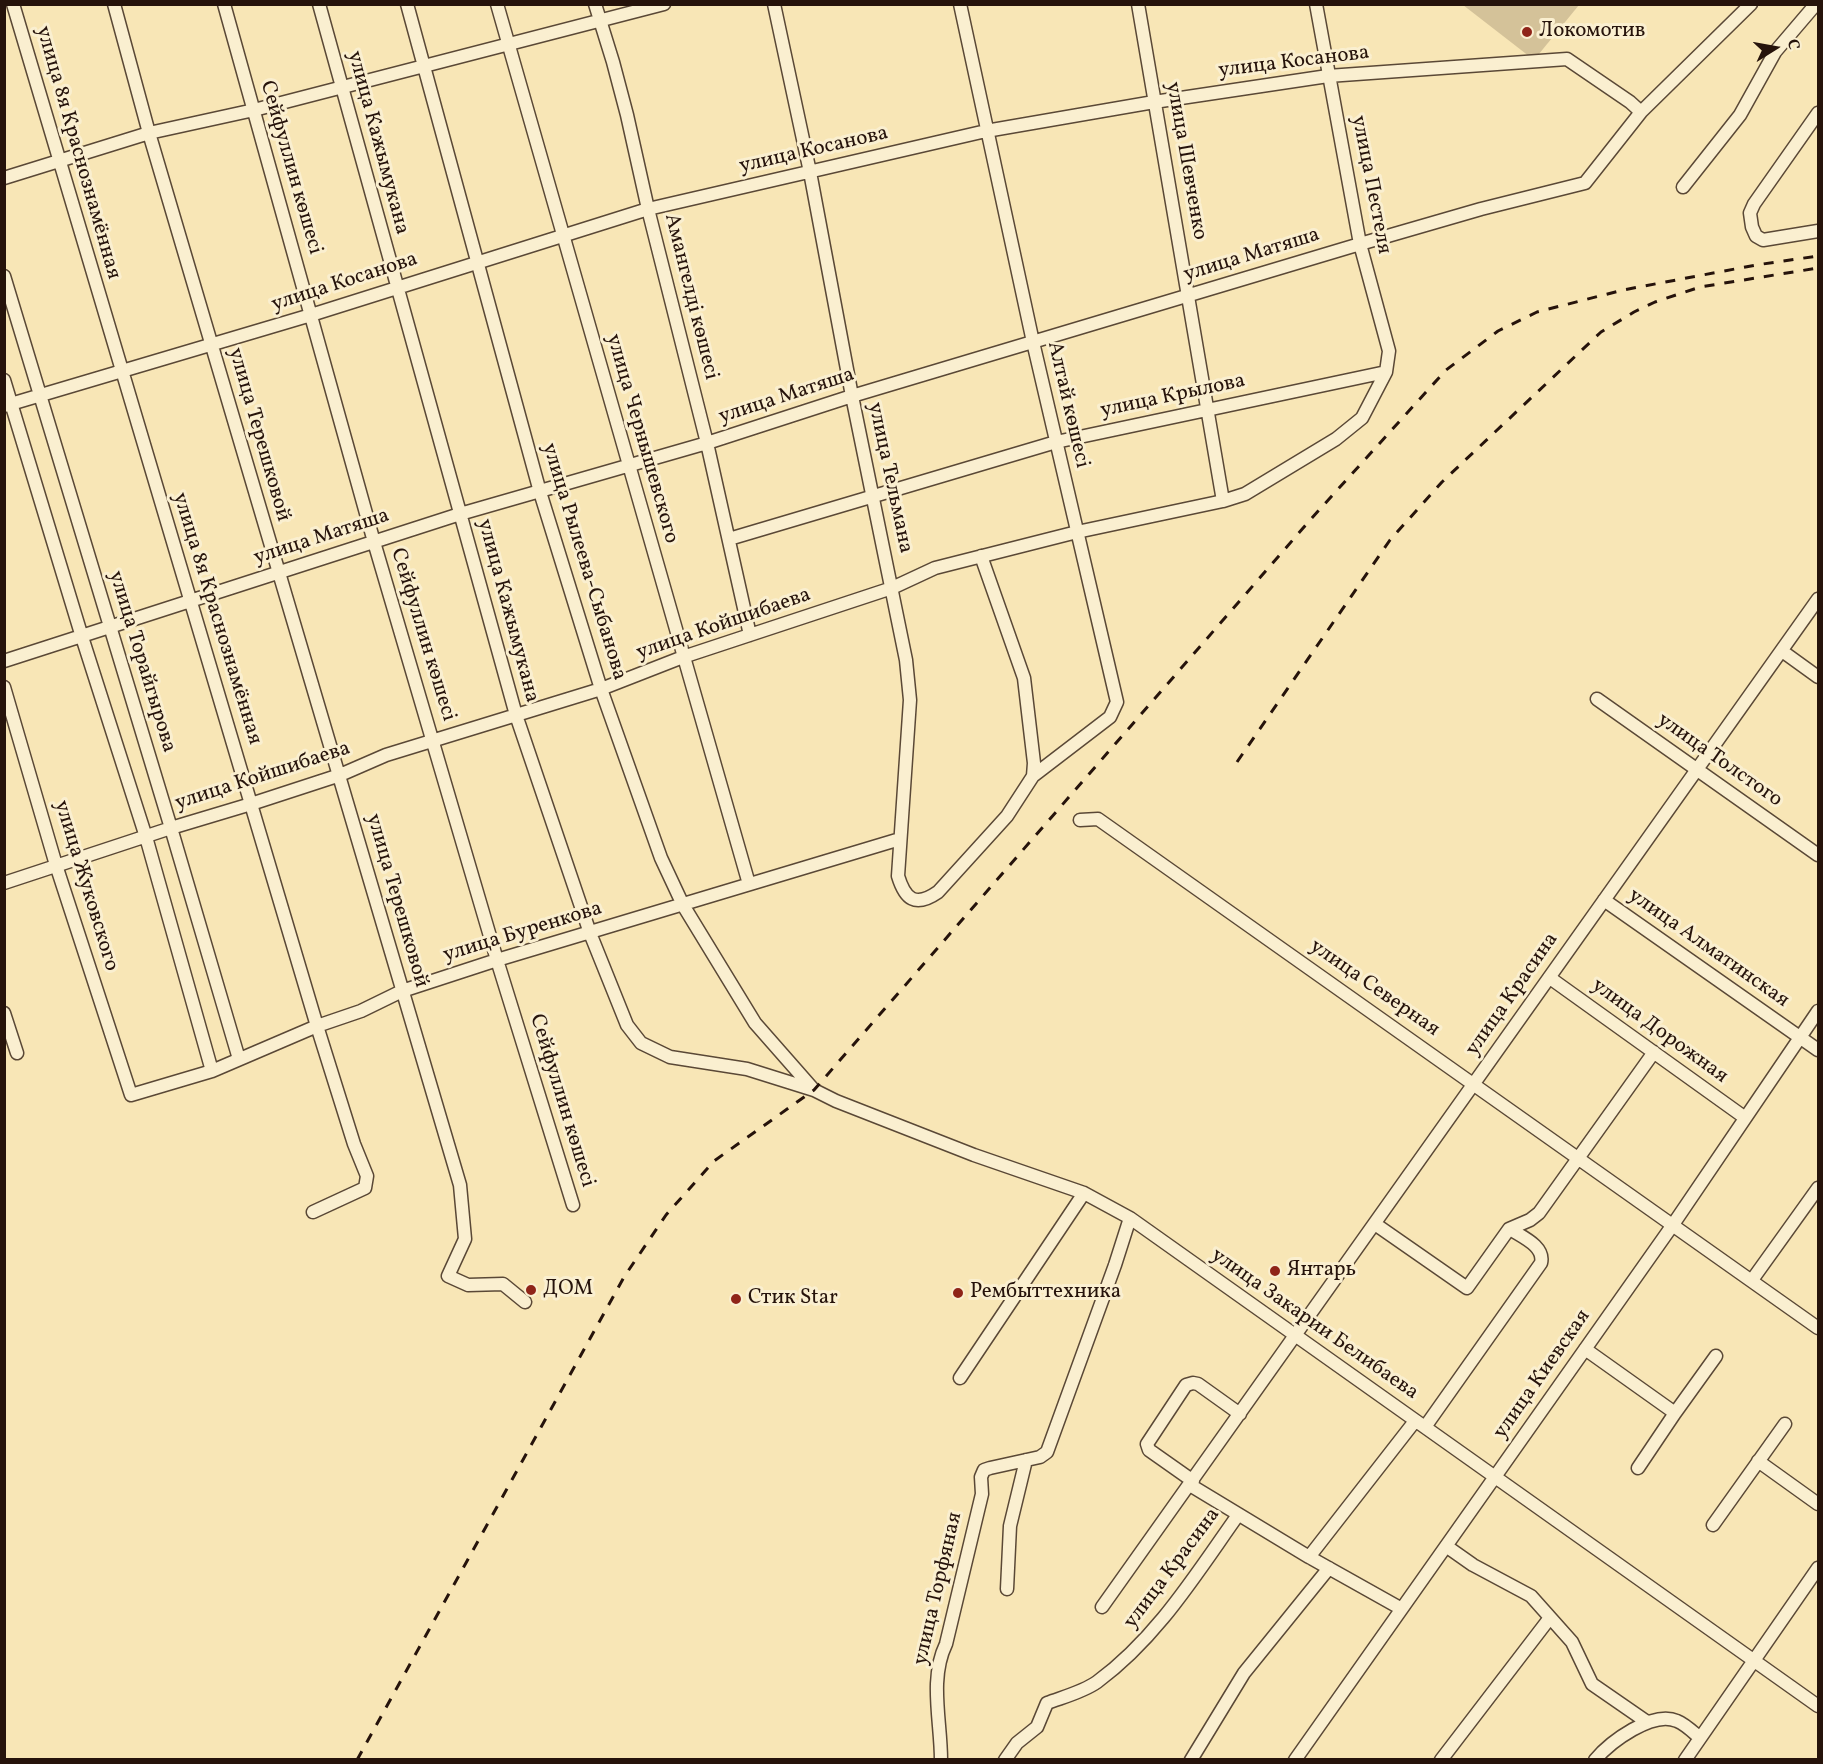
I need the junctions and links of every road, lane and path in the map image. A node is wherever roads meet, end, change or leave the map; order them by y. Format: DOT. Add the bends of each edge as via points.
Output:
graph roads {
  1 [pos="13,4"];
  2 [pos="114,4"];
  3 [pos="224,4"];
  4 [pos="319,4"];
  5 [pos="407,4"];
  6 [pos="497,4"];
  7 [pos="595,4"];
  8 [pos="664,4"];
  9 [pos="774,4"];
  10 [pos="960,4"];
  11 [pos="1138,4"];
  12 [pos="1316,4"];
  13 [pos="1751,4"];
  14 [pos="1816,4"];
  15 [pos="601,22"];
  16 [pos="509,44"];
  17 [pos="425,68"];
  18 [pos="1328,76"];
  19 [pos="342,87"];
  20 [pos="1154,102"];
  21 [pos="254,110"];
  22 [pos="1641,112"];
  23 [pos="1818,113"];
  24 [pos="986,131"];
  25 [pos="149,133"];
  26 [pos="58,161"];
  27 [pos="810,172"];
  28 [pos="4,178"];
  29 [pos="1683,187"];
  30 [pos="648,209"];
  31 [pos="1818,231"];
  32 [pos="563,236"];
  33 [pos="1360,244"];
  34 [pos="478,262"];
  35 [pos="4,276"];
  36 [pos="396,287"];
  37 [pos="1188,296"];
  38 [pos="311,315"];
  39 [pos="1033,342"];
  40 [pos="212,344"];
  41 [pos="121,372"];
  42 [pos="1386,372"];
  43 [pos="4,380"];
  44 [pos="40,396"];
  45 [pos="852,396"];
  46 [pos="8,405"];
  47 [pos="1207,410"];
  48 [pos="1056,442"];
  49 [pos="707,443"];
  50 [pos="628,465"];
  51 [pos="540,492"];
  52 [pos="874,497"];
  53 [pos="1223,501"];
  54 [pos="460,514"];
  55 [pos="1077,532"];
  56 [pos="729,539"];
  57 [pos="374,542"];
  58 [pos="981,556"];
  59 [pos="278,573"];
  60 [pos="892,588"];
  61 [pos="1818,599"];
  62 [pos="190,601"];
  63 [pos="110,627"];
  64 [pos="750,635"];
  65 [pos="82,637"];
  66 [pos="1782,651"];
  67 [pos="683,657"];
  68 [pos="4,661"];
  69 [pos="1818,677"];
  70 [pos="4,687"];
  71 [pos="601,689"];
  72 [pos="1597,699"];
  73 [pos="516,715"];
  74 [pos="433,741"];
  75 [pos="1697,769"];
  76 [pos="340,775"];
  77 [pos="1033,776"];
  78 [pos="251,804"];
  79 [pos="1080,820"];
  80 [pos="171,828"];
  81 [pos="146,837"];
  82 [pos="900,839"];
  83 [pos="1818,855"];
  84 [pos="57,865"];
  85 [pos="4,883"];
  86 [pos="749,884"];
  87 [pos="903,891"];
  88 [pos="1604,900"];
  89 [pos="683,905"];
  90 [pos="590,933"];
  91 [pos="497,960"];
  92 [pos="1550,978"];
  93 [pos="402,992"];
  94 [pos="1818,1011"];
  95 [pos="4,1013"];
  96 [pos="317,1026"];
  97 [pos="1800,1037"];
  98 [pos="1818,1050"];
  99 [pos="1653,1052"];
  100 [pos="17,1053"];
  101 [pos="239,1059"];
  102 [pos="212,1071"];
  103 [pos="1474,1083"];
  104 [pos="814,1090"];
  105 [pos="131,1095"];
  106 [pos="1744,1117"];
  107 [pos="1578,1158"];
  108 [pos="1818,1188"];
  109 [pos="1084,1193"];
  110 [pos="573,1205"];
  111 [pos="313,1212"];
  112 [pos="1130,1218"];
  113 [pos="1375,1224"];
  114 [pos="1672,1226"];
  115 [pos="1510,1229"];
  116 [pos="1752,1280"];
  117 [pos="525,1302"];
  118 [pos="1818,1328"];
  119 [pos="1295,1337"];
  120 [pos="1586,1349"];
  121 [pos="1716,1356"];
  122 [pos="960,1378"];
  123 [pos="1675,1413"];
  124 [pos="1240,1414"];
  125 [pos="1420,1424"];
  126 [pos="1785,1424"];
  127 [pos="1026,1460"];
  128 [pos="1758,1461"];
  129 [pos="1638,1468"];
  130 [pos="1495,1477"];
  131 [pos="1192,1483"];
  132 [pos="1818,1504"];
  133 [pos="1238,1515"];
  134 [pos="1713,1525"];
  135 [pos="1446,1546"];
  136 [pos="1309,1557"];
  137 [pos="1329,1568"];
  138 [pos="1817,1572"];
  139 [pos="1008,1589"];
  140 [pos="1102,1607"];
  141 [pos="1400,1608"];
  142 [pos="1549,1619"];
  143 [pos="1754,1660"];
  144 [pos="1818,1706"];
  145 [pos="1647,1722"];
  146 [pos="1700,1738"];
  147 [pos="1446,1758"];
  148 [pos="941,1760"];
  149 [pos="1005,1760"];
  150 [pos="1191,1760"];
  151 [pos="1294,1760"];
  152 [pos="1595,1760"];
  153 [pos="1685,1760"];
  1 -- 26 [label="street, улица 8я Краснознамённая"];
  2 -- 25 [label="street, улица Терешковой"];
  3 -- 21 [label="street, Сейфуллин көшесі"];
  4 -- 19 [label="street, улица Кажымукана"];
  5 -- 17 [label="street, улица Рылеева-Сыбанова"];
  6 -- 16 [label="street, улица Чернышевского"];
  7 -- 15 [label="street, Амангелді көшесі"];
  8 -- 15 [label="street"];
  9 -- 27 [label="street, улица Тельмана"];
  10 -- 24 [label="street, Алтай көшесі"];
  11 -- 20 [label="street, улица Шевченко"];
  12 -- 18 [label="street, улица Пестеля"];
  13 -- 22 [label="street"];
  14 -- 29 [label="street" via="1775,52 1740,115"];
  15 -- 16 [label="street"];
  15 -- 30 [label="street, Амангелді көшесі"];
  16 -- 17 [label="street"];
  16 -- 32 [label="street, улица Чернышевского"];
  17 -- 19 [label="street"];
  17 -- 34 [label="street, улица Рылеева-Сыбанова"];
  18 -- 20 [label="street, улица Косанова"];
  18 -- 22 [label="street, улица Косанова" via="1567,60"];
  18 -- 33 [label="street, улица Пестеля"];
  19 -- 21 [label="street"];
  19 -- 36 [label="street, улица Кажымукана"];
  20 -- 24 [label="street, улица Косанова"];
  20 -- 37 [label="street, улица Шевченко"];
  21 -- 25 [label="street"];
  21 -- 38 [label="street, Сейфуллин көшесі"];
  22 -- 33 [label="street, улица Матяша" via="1585,183"];
  23 -- 31 [label="street" via="1750,213 1752,227 1762,240"];
  24 -- 27 [label="street, улица Косанова"];
  24 -- 39 [label="street, Алтай көшесі"];
  25 -- 26 [label="street"];
  25 -- 40 [label="street, улица Терешковой"];
  26 -- 28 [label="street"];
  26 -- 41 [label="street, улица 8я Краснознамённая"];
  27 -- 30 [label="street, улица Косанова"];
  27 -- 45 [label="street, улица Тельмана"];
  30 -- 32 [label="street, улица Косанова"];
  30 -- 49 [label="street, Амангелді көшесі"];
  32 -- 34 [label="street, улица Косанова"];
  32 -- 50 [label="street, улица Чернышевского"];
  33 -- 37 [label="street, улица Матяша"];
  33 -- 42 [label="street, улица Пестеля" via="1389,351"];
  34 -- 36 [label="street, улица Косанова"];
  34 -- 51 [label="street, улица Рылеева-Сыбанова"];
  35 -- 44 [label="street, улица Торайгырова"];
  36 -- 38 [label="street, улица Косанова"];
  36 -- 54 [label="street, улица Кажымукана"];
  37 -- 39 [label="street, улица Матяша"];
  37 -- 47 [label="street, улица Шевченко"];
  38 -- 40 [label="street, улица Косанова"];
  38 -- 57 [label="street, Сейфуллин көшесі"];
  39 -- 45 [label="street, улица Матяша"];
  39 -- 48 [label="street, Алтай көшесі"];
  40 -- 41 [label="street, улица Косанова"];
  40 -- 59 [label="street, улица Терешковой"];
  41 -- 44 [label="street, улица Косанова"];
  41 -- 62 [label="street, улица 8я Краснознамённая"];
  42 -- 47 [label="street, улица Крылова"];
  42 -- 53 [label="street, улица Койшибаева" via="1362,418 1336,439 1245,494"];
  43 -- 46 [label="street"];
  44 -- 46 [label="street, улица Косанова"];
  44 -- 63 [label="street, улица Торайгырова"];
  45 -- 49 [label="street, улица Матяша"];
  45 -- 52 [label="street, улица Тельмана"];
  46 -- 65 [label="street"];
  47 -- 48 [label="street, улица Крылова"];
  47 -- 53 [label="street, улица Шевченко"];
  48 -- 52 [label="street, улица Крылова"];
  48 -- 55 [label="street, Алтай көшесі"];
  49 -- 50 [label="street, улица Матяша"];
  49 -- 56 [label="street, Амангелді көшесі"];
  50 -- 51 [label="street, улица Матяша"];
  50 -- 67 [label="street, улица Чернышевского"];
  51 -- 54 [label="street, улица Матяша"];
  51 -- 71 [label="street, улица Рылеева-Сыбанова"];
  52 -- 56 [label="street, улица Крылова"];
  52 -- 60 [label="street, улица Тельмана"];
  53 -- 55 [label="street, улица Койшибаева"];
  54 -- 57 [label="street, улица Матяша"];
  54 -- 73 [label="street, улица Кажымукана"];
  55 -- 58 [label="street, улица Койшибаева"];
  55 -- 77 [label="street, Алтай көшесі" via="1117,702 1110,717"];
  56 -- 64 [label="street, Амангелді көшесі"];
  57 -- 59 [label="street, улица Матяша"];
  57 -- 74 [label="street, Сейфуллин көшесі"];
  58 -- 60 [label="street, улица Койшибаева" via="935,568"];
  58 -- 77 [label="street" via="1024,678"];
  59 -- 62 [label="street, улица Матяша"];
  59 -- 76 [label="street, улица Терешковой"];
  60 -- 64 [label="street, улица Койшибаева"];
  60 -- 82 [label="street, улица Тельмана" via="910,700"];
  61 -- 66 [label="street, улица Красина"];
  62 -- 63 [label="street, улица Матяша"];
  62 -- 78 [label="street, улица 8я Краснознамённая"];
  63 -- 65 [label="street, улица Матяша"];
  63 -- 80 [label="street, улица Торайгырова"];
  64 -- 67 [label="street, улица Койшибаева"];
  65 -- 68 [label="street, улица Матяша"];
  65 -- 81 [label="street"];
  66 -- 69 [label="street"];
  66 -- 75 [label="street, улица Красина"];
  67 -- 71 [label="street, улица Койшибаева"];
  67 -- 86 [label="street, улица Чернышевского"];
  70 -- 84 [label="street, улица Жуковского"];
  71 -- 73 [label="street, улица Койшибаева"];
  71 -- 89 [label="street, улица Рылеева-Сыбанова" via="654,839"];
  72 -- 75 [label="street, улица Толстого"];
  73 -- 74 [label="street, улица Койшибаева"];
  73 -- 90 [label="street, улица Кажымукана"];
  74 -- 76 [label="street, улица Койшибаева"];
  74 -- 91 [label="street, Сейфуллин көшесі"];
  75 -- 83 [label="street, улица Толстого"];
  75 -- 88 [label="street, улица Красина"];
  76 -- 78 [label="street, улица Койшибаева"];
  76 -- 93 [label="street, улица Терешковой"];
  77 -- 87 [label="street, Алтай көшесі" via="1007,816 938,892 928,899 914,900"];
  78 -- 80 [label="street, улица Койшибаева"];
  78 -- 96 [label="street, улица 8я Краснознамённая"];
  79 -- 103 [label="street, улица Северная" via="1098,819"];
  80 -- 81 [label="street, улица Койшибаева"];
  80 -- 101 [label="street, улица Торайгырова"];
  81 -- 84 [label="street, улица Койшибаева"];
  81 -- 102 [label="street"];
  82 -- 86 [label="street, улица Буренкова"];
  82 -- 87 [label="street, улица Тельмана" via="898,876"];
  84 -- 85 [label="street, улица Койшибаева"];
  84 -- 105 [label="street, улица Жуковского"];
  86 -- 89 [label="street, улица Буренкова"];
  88 -- 92 [label="street, улица Красина"];
  88 -- 97 [label="street, улица Алматинская"];
  89 -- 90 [label="street, улица Буренкова"];
  89 -- 104 [label="street, улица Рылеева-Сыбанова" via="755,1023"];
  90 -- 91 [label="street, улица Буренкова"];
  90 -- 104 [label="street, улица Кажымукана" via="627,1025 641,1043 670,1057 747,1069"];
  91 -- 93 [label="street, улица Буренкова"];
  91 -- 110 [label="street, Сейфуллин көшесі"];
  92 -- 99 [label="street, улица Дорожная"];
  92 -- 103 [label="street, улица Красина"];
  93 -- 96 [label="street, улица Буренкова"];
  93 -- 117 [label="street, улица Терешковой" via="460,1185 465,1239 448,1276 468,1285 503,1284"];
  94 -- 97 [label="street, улица Киевская"];
  95 -- 100 [label="street"];
  96 -- 101 [label="street, улица Буренкова"];
  96 -- 111 [label="street, улица 8я Краснознамённая" via="367,1176 365,1188"];
  97 -- 98 [label="street, улица Алматинская"];
  97 -- 106 [label="street, улица Киевская"];
  99 -- 106 [label="street, улица Дорожная"];
  99 -- 107 [label="street"];
  101 -- 102 [label="street, улица Буренкова"];
  102 -- 105 [label="street, улица Буренкова"];
  103 -- 107 [label="street, улица Северная"];
  103 -- 113 [label="street, улица Красина"];
  104 -- 109 [label="street, улица Закарии Белибаева" via="974,1155"];
  106 -- 114 [label="street, улица Киевская"];
  107 -- 114 [label="street, улица Северная"];
  107 -- 115 [label="street" via="1539,1214"];
  108 -- 116 [label="street"];
  109 -- 112 [label="street, улица Закарии Белибаева"];
  109 -- 122 [label="street"];
  112 -- 119 [label="street, улица Закарии Белибаева"];
  112 -- 127 [label="street, улица Торфяная" via="1047,1452"];
  113 -- 115 [label="street" via="1467,1288"];
  113 -- 119 [label="street, улица Красина"];
  114 -- 116 [label="street, улица Северная"];
  114 -- 120 [label="street, улица Киевская"];
  115 -- 125 [label="street" via="1540,1249 1541,1263"];
  116 -- 118 [label="street, улица Северная"];
  119 -- 124 [label="street, улица Красина"];
  119 -- 125 [label="street, улица Закарии Белибаева"];
  120 -- 123 [label="street"];
  120 -- 130 [label="street, улица Киевская"];
  121 -- 123 [label="street"];
  123 -- 129 [label="street"];
  124 -- 131 [label="street, улица Красина"];
  124 -- 131 [label="street, улица Красина" via="1198,1384 1186,1385 1147,1444 1149,1450"];
  125 -- 130 [label="street, улица Закарии Белибаева"];
  125 -- 136 [label="street"];
  126 -- 128 [label="street"];
  127 -- 139 [label="street" via="1010,1527"];
  127 -- 148 [label="street, улица Торфяная" via="984,1470 981,1477 982,1494 938,1669"];
  128 -- 132 [label="street"];
  128 -- 134 [label="street"];
  130 -- 135 [label="street, улица Киевская"];
  130 -- 143 [label="street, улица Закарии Белибаева"];
  131 -- 133 [label="street, улица Красина"];
  131 -- 140 [label="street, улица Красина"];
  133 -- 136 [label="street, улица Красина"];
  133 -- 149 [label="street, улица Красина" via="1163,1621 1097,1683 1047,1703 1037,1727 1017,1743"];
  135 -- 141 [label="street, улица Киевская"];
  135 -- 142 [label="street" via="1531,1596"];
  136 -- 137 [label="street, улица Красина"];
  137 -- 141 [label="street, улица Красина"];
  137 -- 150 [label="street" via="1244,1673"];
  138 -- 143 [label="street"];
  141 -- 151 [label="street, улица Киевская"];
  142 -- 145 [label="street" via="1572,1642 1592,1684"];
  142 -- 147 [label="street"];
  143 -- 144 [label="street, улица Закарии Белибаева"];
  143 -- 146 [label="street"];
  145 -- 146 [label="street" via="1676,1720"];
  145 -- 152 [label="street" via="1604,1749"];
  146 -- 153 [label="street"];
}
